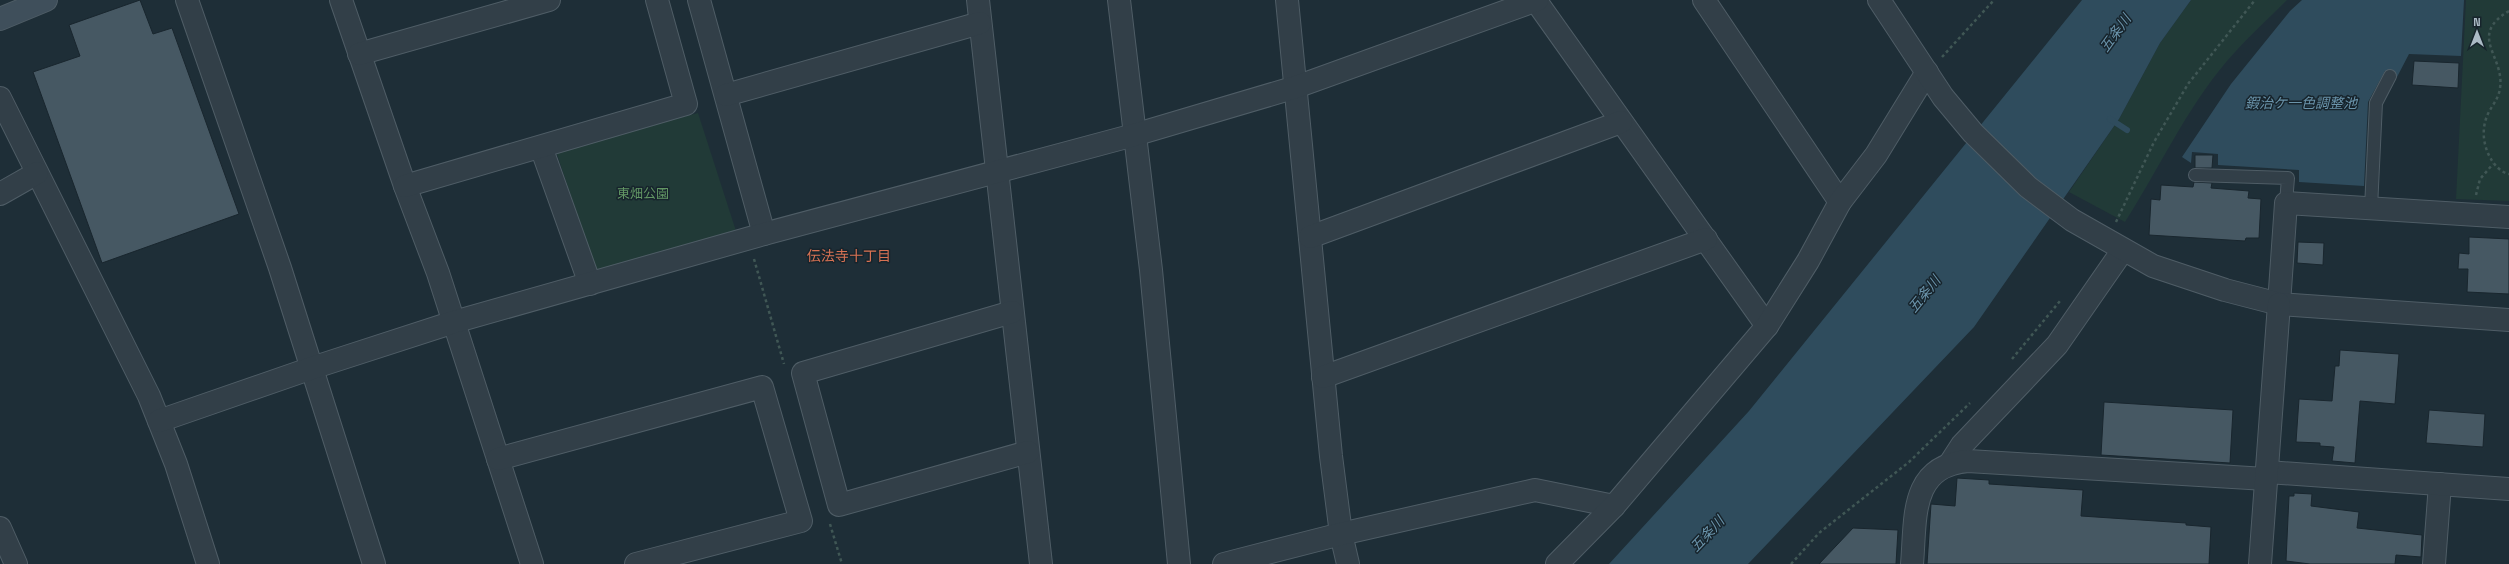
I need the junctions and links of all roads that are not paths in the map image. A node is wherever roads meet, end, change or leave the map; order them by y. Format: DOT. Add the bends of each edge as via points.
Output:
graph roads {
  1 [pos="46,0"];
  2 [pos="187,0"];
  3 [pos="341,0"];
  4 [pos="549,0"];
  5 [pos="657,0"];
  6 [pos="699,0"];
  7 [pos="978,0"];
  8 [pos="1119,0"];
  9 [pos="1286,0"];
  10 [pos="1537,0"];
  11 [pos="1704,0"];
  12 [pos="1879,0"];
  13 [pos="0,19"];
  14 [pos="980,23"];
  15 [pos="359,54"];
  16 [pos="1927,72"];
  17 [pos="2390,76"];
  18 [pos="1296,87"];
  19 [pos="726,95"];
  20 [pos="0,98"];
  21 [pos="1620,122"];
  22 [pos="1134,135"];
  23 [pos="541,147"];
  24 [pos="996,171"];
  25 [pos="37,173"];
  26 [pos="2195,175"];
  27 [pos="405,186"];
  28 [pos="0,194"];
  29 [pos="1840,202"];
  30 [pos="2286,203"];
  31 [pos="2371,208"];
  32 [pos="2509,217"];
  33 [pos="756,237"];
  34 [pos="1310,237"];
  35 [pos="1706,239"];
  36 [pos="2108,242"];
  37 [pos="590,284"];
  38 [pos="2279,304"];
  39 [pos="1012,312"];
  40 [pos="2509,320"];
  41 [pos="454,322"];
  42 [pos="1767,326"];
  43 [pos="312,368"];
  44 [pos="1323,377"];
  45 [pos="160,421"];
  46 [pos="1028,452"];
  47 [pos="498,459"];
  48 [pos="1951,462"];
  49 [pos="2267,475"];
  50 [pos="2440,484"];
  51 [pos="2509,488"];
  52 [pos="1614,506"];
  53 [pos="0,528"];
  54 [pos="1341,534"];
  55 [pos="16,564"];
  56 [pos="208,564"];
  57 [pos="374,564"];
  58 [pos="532,564"];
  59 [pos="636,564"];
  60 [pos="1041,564"];
  61 [pos="1179,564"];
  62 [pos="1224,564"];
  63 [pos="1348,564"];
  64 [pos="1556,564"];
  65 [pos="1912,564"];
  66 [pos="2260,564"];
  67 [pos="2434,564"];
  1 -- 13 [label="main road"];
  2 -- 43 [label="street"];
  3 -- 15 [label="street"];
  4 -- 15 [label="street"];
  5 -- 23 [label="street" via="686,104"];
  6 -- 19 [label="street"];
  7 -- 14 [label="street"];
  8 -- 22 [label="street"];
  9 -- 18 [label="street"];
  10 -- 18 [label="street"];
  10 -- 21 [label="street"];
  11 -- 29 [label="street"];
  12 -- 16 [label="street"];
  14 -- 19 [label="street"];
  14 -- 24 [label="street"];
  15 -- 27 [label="street"];
  16 -- 29 [label="street" via="1876,155"];
  16 -- 36 [label="street" via="1942,97 1973,133 2028,187"];
  17 -- 31 [label="lane" via="2376,103"];
  18 -- 22 [label="street"];
  18 -- 34 [label="street"];
  19 -- 33 [label="street"];
  20 -- 25 [label="street"];
  21 -- 34 [label="street"];
  21 -- 35 [label="street"];
  22 -- 24 [label="street"];
  22 -- 61 [label="street" via="1151,270"];
  23 -- 27 [label="street"];
  23 -- 37 [label="street"];
  24 -- 33 [label="street"];
  24 -- 39 [label="street"];
  25 -- 28 [label="street"];
  25 -- 45 [label="street"];
  26 -- 30 [label="lane" via="2288,178"];
  27 -- 41 [label="street"];
  29 -- 42 [label="street" via="1808,261"];
  30 -- 31 [label="street"];
  30 -- 38 [label="street"];
  31 -- 32 [label="street"];
  33 -- 37 [label="street"];
  34 -- 44 [label="street"];
  35 -- 42 [label="street"];
  35 -- 44 [label="street"];
  36 -- 38 [label="street" via="2153,266 2225,290"];
  36 -- 48 [label="street" via="2057,346 1962,445"];
  37 -- 41 [label="street"];
  38 -- 40 [label="street"];
  38 -- 49 [label="street"];
  39 -- 46 [label="street"];
  39 -- 46 [label="street" via="803,373 839,505"];
  41 -- 43 [label="street"];
  41 -- 47 [label="street"];
  42 -- 52 [label="street"];
  43 -- 45 [label="street"];
  43 -- 57 [label="street"];
  44 -- 54 [label="street"];
  45 -- 56 [label="street"];
  46 -- 60 [label="street"];
  47 -- 58 [label="street"];
  47 -- 59 [label="street" via="762,387 801,521"];
  48 -- 49 [label="street"];
  48 -- 65 [label="street" via="1939,469 1921,488 1917,504"];
  49 -- 50 [label="street"];
  49 -- 66 [label="street"];
  50 -- 51 [label="street"];
  50 -- 67 [label="street"];
  52 -- 54 [label="street" via="1535,490"];
  52 -- 64 [label="street"];
  53 -- 55 [label="street"];
  54 -- 62 [label="street"];
  54 -- 63 [label="street"];
}
